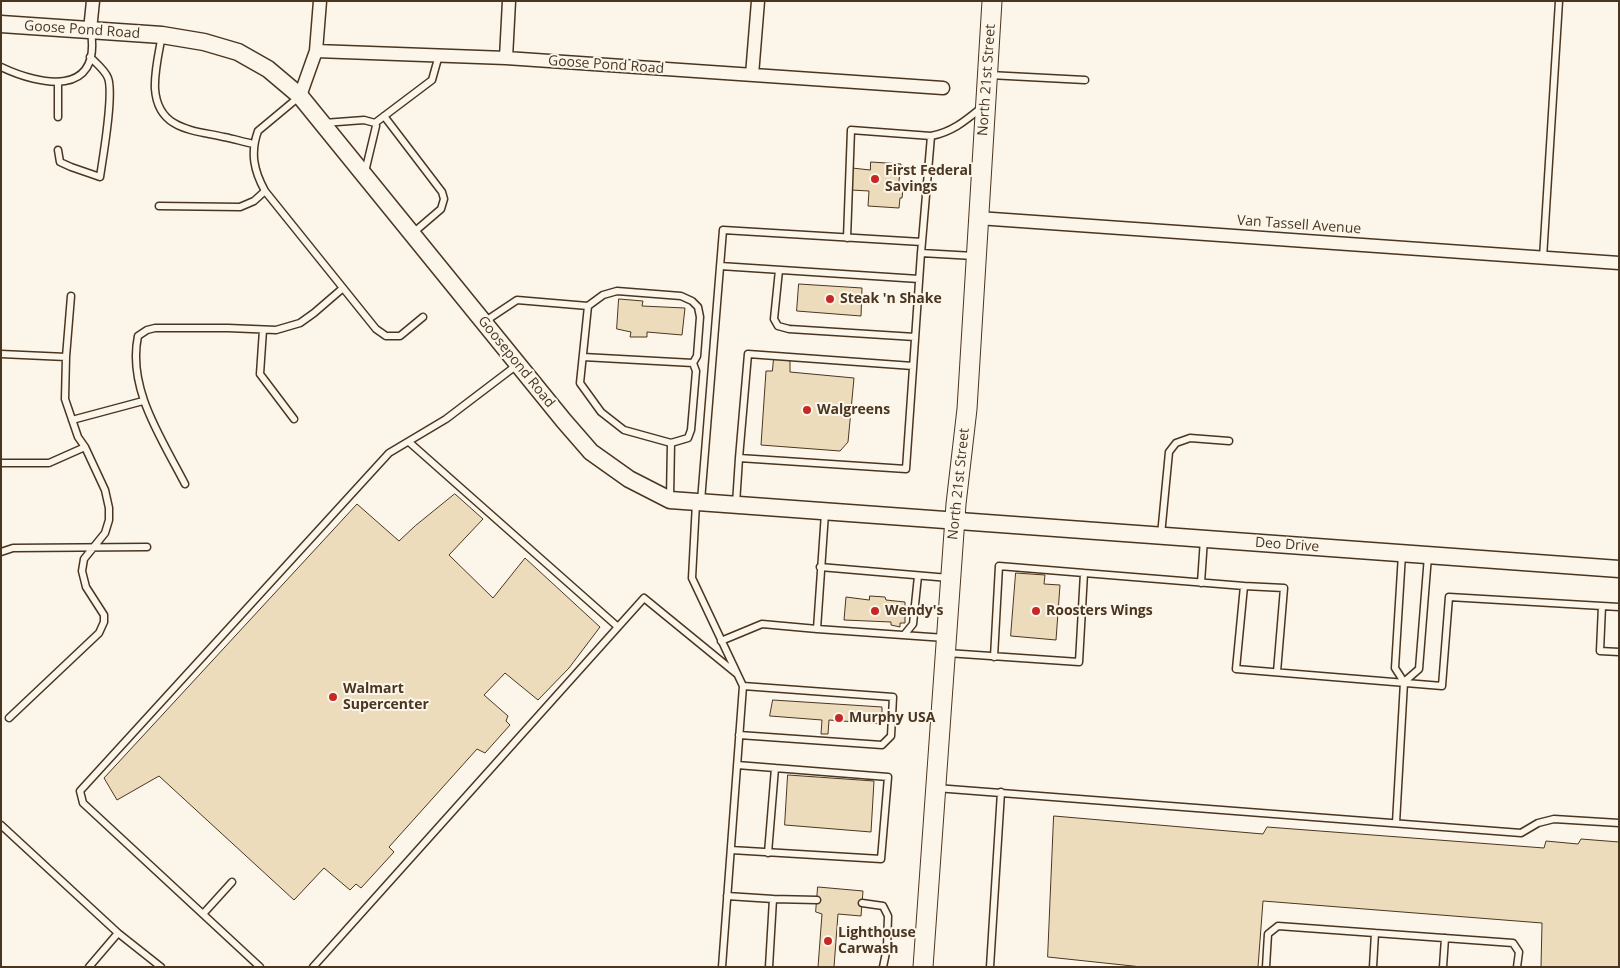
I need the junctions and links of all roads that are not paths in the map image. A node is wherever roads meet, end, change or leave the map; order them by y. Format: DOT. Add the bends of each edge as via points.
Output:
graph roads {
  1 [pos="93,1"];
  2 [pos="320,1"];
  3 [pos="509,1"];
  4 [pos="758,1"];
  5 [pos="992,1"];
  6 [pos="1559,1"];
  7 [pos="1,24"];
  8 [pos="90,30"];
  9 [pos="162,36"];
  10 [pos="316,50"];
  11 [pos="439,55"];
  12 [pos="90,57"];
  13 [pos="506,58"];
  14 [pos="1,68"];
  15 [pos="987,75"];
  16 [pos="752,76"];
  17 [pos="1085,80"];
  18 [pos="58,82"];
  19 [pos="943,88"];
  20 [pos="300,96"];
  21 [pos="986,104"];
  22 [pos="384,116"];
  23 [pos="58,117"];
  24 [pos="375,122"];
  25 [pos="322,124"];
  26 [pos="931,136"];
  27 [pos="254,144"];
  28 [pos="58,150"];
  29 [pos="364,176"];
  30 [pos="265,191"];
  31 [pos="159,206"];
  32 [pos="978,218"];
  33 [pos="412,234"];
  34 [pos="847,238"];
  35 [pos="922,242"];
  36 [pos="921,253"];
  37 [pos="976,256"];
  38 [pos="1544,258"];
  39 [pos="1619,263"];
  40 [pos="720,266"];
  41 [pos="779,270"];
  42 [pos="919,279"];
  43 [pos="343,288"];
  44 [pos="72,296"];
  45 [pos="588,306"];
  46 [pos="423,317"];
  47 [pos="483,322"];
  48 [pos="263,330"];
  49 [pos="915,337"];
  50 [pos="1,354"];
  51 [pos="66,357"];
  52 [pos="583,357"];
  53 [pos="693,363"];
  54 [pos="518,365"];
  55 [pos="913,366"];
  56 [pos="143,401"];
  57 [pos="294,419"];
  58 [pos="72,420"];
  59 [pos="1229,441"];
  60 [pos="409,442"];
  61 [pos="671,443"];
  62 [pos="85,447"];
  63 [pos="739,458"];
  64 [pos="1,463"];
  65 [pos="184,484"];
  66 [pos="670,500"];
  67 [pos="699,502"];
  68 [pos="736,505"];
  69 [pos="825,512"];
  70 [pos="956,521"];
  71 [pos="1160,536"];
  72 [pos="1204,539"];
  73 [pos="147,547"];
  74 [pos="94,548"];
  75 [pos="1,552"];
  76 [pos="1402,554"];
  77 [pos="1428,556"];
  78 [pos="820,567"];
  79 [pos="1619,569"];
  80 [pos="1084,573"];
  81 [pos="918,576"];
  82 [pos="950,578"];
  83 [pos="1201,583"];
  84 [pos="1244,586"];
  85 [pos="1602,606"];
  86 [pos="1619,607"];
  87 [pos="618,627"];
  88 [pos="817,629"];
  89 [pos="904,635"];
  90 [pos="722,641"];
  91 [pos="946,646"];
  92 [pos="1619,652"];
  93 [pos="994,657"];
  94 [pos="1277,672"];
  95 [pos="737,674"];
  96 [pos="1404,682"];
  97 [pos="742,686"];
  98 [pos="9,718"];
  99 [pos="739,736"];
  100 [pos="737,765"];
  101 [pos="775,768"];
  102 [pos="935,788"];
  103 [pos="1001,792"];
  104 [pos="1396,823"];
  105 [pos="1619,823"];
  106 [pos="1,825"];
  107 [pos="731,850"];
  108 [pos="768,853"];
  109 [pos="232,882"];
  110 [pos="728,896"];
  111 [pos="774,899"];
  112 [pos="817,900"];
  113 [pos="862,903"];
  114 [pos="203,914"];
  115 [pos="118,933"];
  116 [pos="1375,933"];
  117 [pos="1445,938"];
  118 [pos="89,967"];
  119 [pos="161,967"];
  120 [pos="260,967"];
  121 [pos="313,967"];
  122 [pos="722,967"];
  123 [pos="769,967"];
  124 [pos="883,967"];
  125 [pos="923,967"];
  126 [pos="990,967"];
  127 [pos="1266,967"];
  128 [pos="1372,967"];
  129 [pos="1443,967"];
  130 [pos="1518,967"];
  1 -- 8 [label="street"];
  2 -- 10 [label="street"];
  3 -- 13 [label="street"];
  4 -- 16 [label="street"];
  5 -- 15 [label="main road, North 21st Street"];
  6 -- 38 [label="lane"];
  7 -- 8 [label="street, Goose Pond Road"];
  8 -- 9 [label="street, Goose Pond Road"];
  8 -- 12 [label="lane" via="93,45"];
  9 -- 20 [label="street, Goosepond Road" via="204,42 238,52 268,69"];
  9 -- 27 [label="lane" via="155,88 158,105 165,116 186,129"];
  10 -- 11 [label="street, Goose Pond Road"];
  10 -- 20 [label="street"];
  11 -- 13 [label="street, Goose Pond Road"];
  11 -- 22 [label="lane" via="432,80"];
  12 -- 18 [label="lane" via="82,76"];
  12 -- 28 [label="lane" via="102,69 109,83 100,177 60,162"];
  13 -- 16 [label="street, Goose Pond Road"];
  14 -- 18 [label="lane" via="30,79"];
  15 -- 17 [label="lane"];
  15 -- 21 [label="main road, North 21st Street"];
  16 -- 19 [label="street, Goose Pond Road"];
  18 -- 23 [label="lane"];
  20 -- 25 [label="street, Goosepond Road"];
  20 -- 27 [label="lane" via="258,131"];
  21 -- 26 [label="lane" via="959,126"];
  21 -- 32 [label="main road, North 21st Street"];
  22 -- 24 [label="lane"];
  22 -- 33 [label="lane" via="444,199 441,209"];
  24 -- 25 [label="lane"];
  24 -- 29 [label="lane"];
  25 -- 29 [label="street, Goosepond Road"];
  26 -- 34 [label="lane" via="851,130"];
  26 -- 35 [label="lane"];
  27 -- 30 [label="lane" via="256,175"];
  29 -- 33 [label="street, Goosepond Road"];
  30 -- 31 [label="lane" via="240,207"];
  30 -- 43 [label="lane"];
  32 -- 37 [label="main road, North 21st Street"];
  32 -- 38 [label="street, Van Tassell Avenue"];
  33 -- 47 [label="street, Goosepond Road"];
  34 -- 35 [label="lane"];
  34 -- 40 [label="lane" via="723,230"];
  35 -- 36 [label="lane"];
  36 -- 37 [label="lane"];
  36 -- 42 [label="lane"];
  37 -- 70 [label="main road, North 21st Street" via="967,409"];
  38 -- 39 [label="street, Van Tassell Avenue"];
  40 -- 41 [label="lane"];
  40 -- 67 [label="lane"];
  41 -- 42 [label="lane"];
  41 -- 49 [label="lane" via="774,319 778,326"];
  42 -- 49 [label="lane"];
  43 -- 46 [label="lane" via="376,329 386,336 400,336"];
  43 -- 48 [label="lane" via="300,323"];
  44 -- 51 [label="lane"];
  45 -- 47 [label="lane" via="517,300"];
  45 -- 52 [label="lane"];
  45 -- 53 [label="lane" via="603,295 617,291 681,296 692,301 698,307 700,317 697,356"];
  47 -- 54 [label="street, Goosepond Road"];
  48 -- 56 [label="lane" via="146,330 138,336 135,349"];
  48 -- 57 [label="lane" via="260,374"];
  49 -- 55 [label="lane"];
  50 -- 51 [label="lane"];
  51 -- 58 [label="lane" via="65,399"];
  52 -- 53 [label="lane"];
  52 -- 61 [label="lane" via="580,383 601,412 624,430"];
  53 -- 61 [label="lane" via="696,371 691,430 688,438"];
  54 -- 60 [label="lane" via="446,420"];
  54 -- 66 [label="street, Goosepond Road" via="591,452 629,479"];
  55 -- 63 [label="lane" via="748,354"];
  55 -- 63 [label="lane" via="906,469"];
  56 -- 58 [label="lane"];
  56 -- 65 [label="lane"];
  58 -- 62 [label="lane"];
  59 -- 71 [label="lane" via="1190,438 1176,443 1169,452"];
  60 -- 87 [label="lane"];
  60 -- 114 [label="lane" via="389,453 80,791 83,803"];
  61 -- 66 [label="lane"];
  62 -- 64 [label="lane" via="49,463"];
  62 -- 74 [label="lane" via="105,490 109,508 105,533"];
  63 -- 68 [label="lane"];
  66 -- 67 [label="street, Goosepond Road"];
  67 -- 68 [label="street, Goosepond Road"];
  67 -- 90 [label="lane" via="692,578"];
  68 -- 69 [label="street, Goosepond Road"];
  69 -- 70 [label="street, Goosepond Road"];
  69 -- 78 [label="lane"];
  70 -- 71 [label="street, Deo Drive"];
  70 -- 82 [label="main road, North 21st Street"];
  71 -- 72 [label="street, Deo Drive"];
  72 -- 76 [label="street, Deo Drive"];
  72 -- 83 [label="lane"];
  73 -- 74 [label="lane"];
  74 -- 75 [label="lane" via="13,548"];
  74 -- 98 [label="lane" via="84,559 82,571 86,587 104,615 99,633"];
  76 -- 77 [label="street, Deo Drive"];
  76 -- 96 [label="lane" via="1395,668"];
  77 -- 79 [label="street, Deo Drive"];
  77 -- 96 [label="lane" via="1419,669"];
  78 -- 81 [label="lane"];
  78 -- 88 [label="lane"];
  80 -- 83 [label="lane"];
  80 -- 93 [label="lane" via="1079,662"];
  80 -- 93 [label="lane" via="998,566"];
  81 -- 82 [label="lane"];
  81 -- 89 [label="lane" via="913,624"];
  82 -- 91 [label="main road, North 21st Street"];
  83 -- 84 [label="lane"];
  84 -- 94 [label="lane" via="1284,588"];
  84 -- 94 [label="lane" via="1236,669"];
  85 -- 86 [label="lane"];
  85 -- 92 [label="lane" via="1600,651"];
  85 -- 96 [label="lane" via="1449,598 1442,686"];
  87 -- 95 [label="lane" via="644,598"];
  87 -- 121 [label="lane"];
  88 -- 89 [label="lane"];
  88 -- 90 [label="lane" via="762,624"];
  89 -- 91 [label="lane"];
  90 -- 95 [label="lane"];
  91 -- 93 [label="lane"];
  91 -- 102 [label="main road, North 21st Street"];
  94 -- 96 [label="lane"];
  95 -- 97 [label="lane"];
  96 -- 104 [label="lane"];
  97 -- 99 [label="lane"];
  97 -- 99 [label="lane" via="893,697 891,736 882,745"];
  99 -- 100 [label="lane"];
  100 -- 101 [label="lane"];
  100 -- 107 [label="lane"];
  101 -- 108 [label="lane"];
  101 -- 108 [label="lane" via="888,777 881,860"];
  102 -- 103 [label="lane"];
  102 -- 125 [label="main road, North 21st Street"];
  103 -- 104 [label="lane"];
  103 -- 126 [label="lane"];
  104 -- 105 [label="lane" via="1521,833 1538,823 1554,819"];
  106 -- 115 [label="lane"];
  107 -- 108 [label="lane"];
  107 -- 110 [label="lane"];
  109 -- 114 [label="lane"];
  110 -- 111 [label="lane"];
  110 -- 122 [label="lane"];
  111 -- 112 [label="lane"];
  111 -- 123 [label="lane"];
  113 -- 124 [label="lane" via="883,906 888,916"];
  114 -- 120 [label="lane"];
  115 -- 118 [label="lane"];
  115 -- 119 [label="lane"];
  116 -- 117 [label="lane"];
  116 -- 127 [label="lane" via="1278,926 1268,934"];
  116 -- 128 [label="lane"];
  117 -- 129 [label="lane"];
  117 -- 130 [label="lane" via="1512,943 1518,952"];
}
